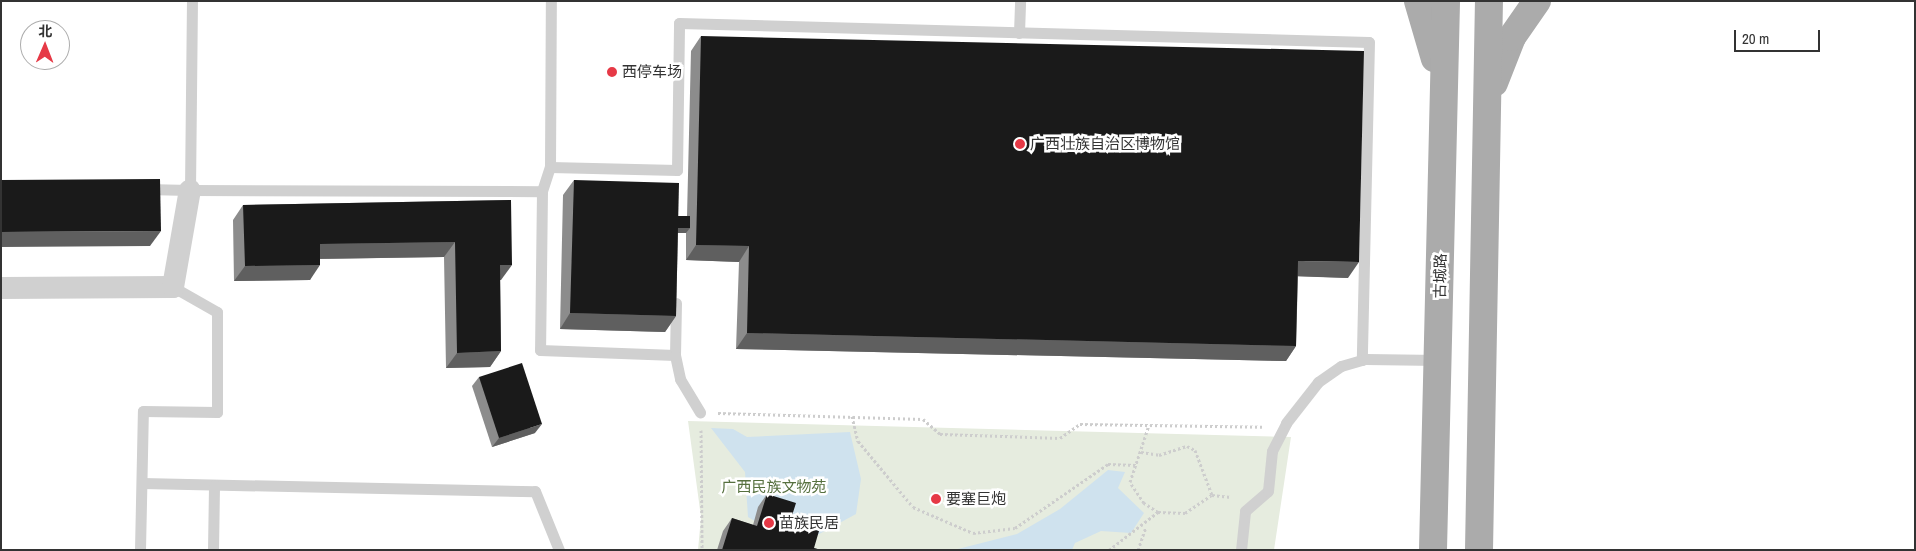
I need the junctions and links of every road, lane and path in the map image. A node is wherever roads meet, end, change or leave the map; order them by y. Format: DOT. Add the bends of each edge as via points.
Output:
graph roads {
  1 [pos="192,1"];
  2 [pos="551,1"];
  3 [pos="1020,1"];
  4 [pos="1418,1"];
  5 [pos="1446,1"];
  6 [pos="1489,1"];
  7 [pos="1537,1"];
  8 [pos="1019,33"];
  9 [pos="1444,98"];
  10 [pos="1488,99"];
  11 [pos="550,167"];
  12 [pos="130,189"];
  13 [pos="190,190"];
  14 [pos="542,192"];
  15 [pos="173,287"];
  16 [pos="1,288"];
  17 [pos="676,288"];
  18 [pos="675,355"];
  19 [pos="1362,360"];
  20 [pos="1438,360"];
  21 [pos="700,412"];
  22 [pos="852,416"];
  23 [pos="1149,426"];
  24 [pos="1284,428"];
  25 [pos="1141,452"];
  26 [pos="1136,465"];
  27 [pos="142,483"];
  28 [pos="214,484"];
  29 [pos="1212,495"];
  30 [pos="1258,499"];
  31 [pos="1158,512"];
  32 [pos="1146,525"];
  33 [pos="140,550"];
  34 [pos="213,550"];
  35 [pos="559,550"];
  36 [pos="702,550"];
  37 [pos="1109,550"];
  38 [pos="1138,550"];
  39 [pos="1241,550"];
  40 [pos="1433,550"];
  41 [pos="1479,550"];
  1 -- 13 [label="lane"];
  2 -- 11 [label="lane"];
  3 -- 8 [label="lane"];
  4 -- 9 [label="main road"];
  5 -- 9 [label="main road, 古城路"];
  6 -- 10 [label="main road"];
  7 -- 10 [label="main road" via="1512,38"];
  8 -- 11 [label="lane" via="679,23 677,170"];
  8 -- 19 [label="lane" via="1369,42"];
  9 -- 20 [label="main road, 古城路"];
  10 -- 41 [label="main road"];
  11 -- 14 [label="lane"];
  12 -- 13 [label="lane"];
  13 -- 14 [label="lane"];
  13 -- 15 [label="street"];
  14 -- 18 [label="lane" via="540,350"];
  15 -- 16 [label="street"];
  15 -- 27 [label="lane" via="216,312 217,412 143,411"];
  17 -- 18 [label="lane"];
  18 -- 21 [label="lane" via="680,379"];
  19 -- 20 [label="lane"];
  19 -- 24 [label="lane" via="1340,366 1318,382"];
  20 -- 40 [label="main road, 古城路"];
  21 -- 22 [label="path"];
  21 -- 36 [label="path"];
  22 -- 23 [label="path" via="923,419 940,434 1060,438 1080,424"];
  22 -- 26 [label="path" via="858,441 913,507 973,533 1015,528 1108,464"];
  23 -- 24 [label="path"];
  23 -- 25 [label="path"];
  24 -- 30 [label="lane" via="1272,452 1268,490"];
  25 -- 26 [label="path"];
  25 -- 29 [label="path" via="1159,455 1187,446 1195,450"];
  26 -- 31 [label="path" via="1130,482 1144,503"];
  27 -- 28 [label="lane"];
  27 -- 33 [label="lane"];
  28 -- 34 [label="lane"];
  28 -- 35 [label="lane" via="535,491"];
  29 -- 30 [label="path"];
  29 -- 31 [label="path" via="1185,513"];
  30 -- 39 [label="lane" via="1245,511"];
  31 -- 32 [label="path"];
  32 -- 37 [label="path"];
  32 -- 38 [label="path"];
}
